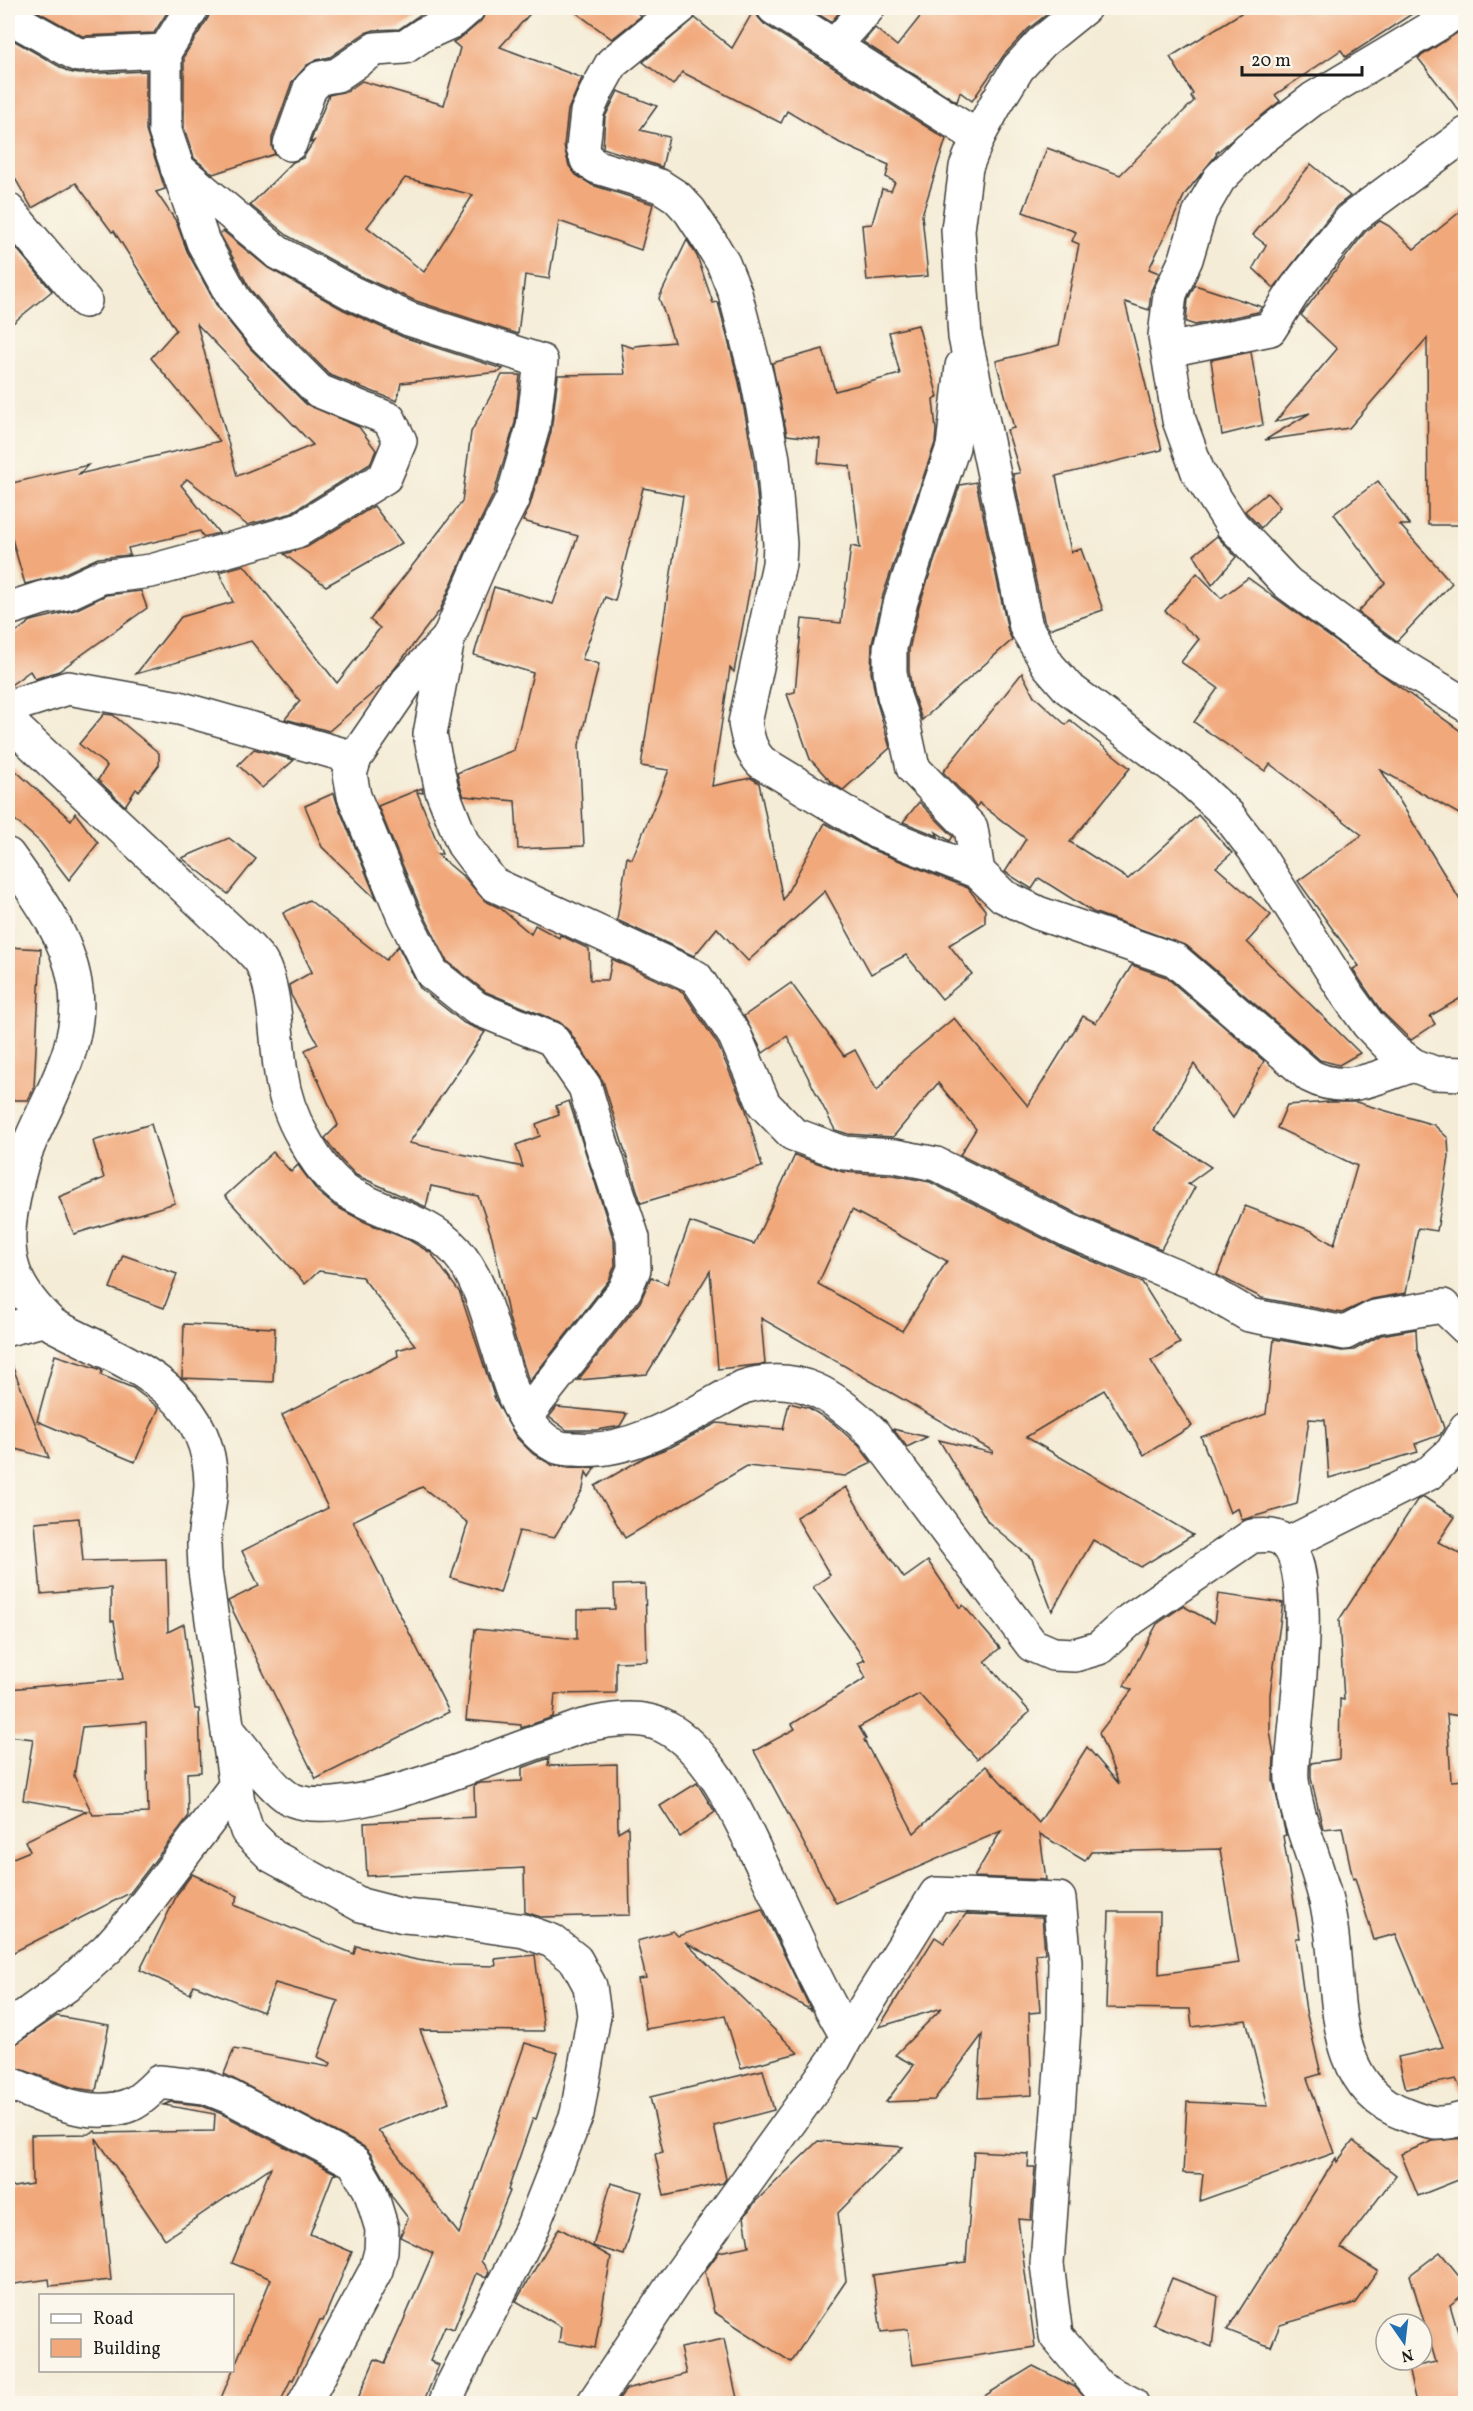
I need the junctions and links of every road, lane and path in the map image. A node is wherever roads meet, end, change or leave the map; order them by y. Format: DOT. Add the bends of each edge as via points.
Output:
graph roads {
  1 [pos="192,8"];
  2 [pos="468,8"];
  3 [pos="680,8"];
  4 [pos="774,8"];
  5 [pos="868,8"];
  6 [pos="1084,8"];
  7 [pos="1460,8"];
  8 [pos="8,16"];
  9 [pos="834,46"];
  10 [pos="165,51"];
  11 [pos="1466,134"];
  12 [pos="978,137"];
  13 [pos="290,144"];
  14 [pos="177,168"];
  15 [pos="8,210"];
  16 [pos="86,301"];
  17 [pos="965,337"];
  18 [pos="1168,350"];
  19 [pos="8,609"];
  20 [pos="448,639"];
  21 [pos="1466,705"];
  22 [pos="8,707"];
  23 [pos="8,721"];
  24 [pos="355,758"];
  25 [pos="8,855"];
  26 [pos="978,872"];
  27 [pos="1413,1065"];
  28 [pos="1466,1074"];
  29 [pos="46,1319"];
  30 [pos="1466,1328"];
  31 [pos="8,1329"];
  32 [pos="525,1417"];
  33 [pos="1466,1428"];
  34 [pos="1287,1544"];
  35 [pos="228,1730"];
  36 [pos="236,1785"];
  37 [pos="8,2028"];
  38 [pos="847,2036"];
  39 [pos="8,2083"];
  40 [pos="1466,2118"];
  41 [pos="304,2403"];
  42 [pos="445,2403"];
  43 [pos="593,2403"];
  44 [pos="1132,2403"];
  1 -- 10 [label="street"];
  2 -- 13 [label="street" via="453,21 405,47 375,49 337,75 315,82"];
  3 -- 26 [label="street" via="612,63 587,112 583,148 587,160 597,167 660,186 677,197 711,243 735,293 773,459 780,544 745,723 748,742 761,762 877,832"];
  4 -- 9 [label="street"];
  5 -- 9 [label="street"];
  6 -- 12 [label="street" via="1042,42 1018,69"];
  7 -- 18 [label="street" via="1313,99 1249,148 1219,179 1200,212 1186,259 1170,294 1165,336"];
  8 -- 10 [label="street" via="78,56"];
  9 -- 12 [label="street"];
  10 -- 14 [label="street" via="165,131"];
  11 -- 18 [label="street" via="1352,218 1296,288 1270,330"];
  12 -- 17 [label="street" via="966,167 958,230"];
  14 -- 19 [label="street" via="203,242 234,299 264,336 319,391 389,419 399,441 385,477 297,531 152,571 101,577 67,593"];
  14 -- 20 [label="street" via="277,252 352,293 409,319 541,361 533,427 512,500"];
  15 -- 16 [label="street"];
  17 -- 26 [label="street" via="953,447 897,612 890,672 913,768 971,828"];
  17 -- 27 [label="street" via="1020,608 1033,643 1068,688 1187,777 1228,815 1368,1024"];
  18 -- 21 [label="street" via="1179,420 1198,472 1232,525 1287,583 1389,658"];
  20 -- 24 [label="street" via="407,682"];
  20 -- 30 [label="street" via="430,734 442,791 463,844 493,884 696,978 735,1036 764,1104 793,1134 844,1153 895,1156 936,1164 1070,1231 1194,1282 1249,1314 1345,1333 1375,1317 1443,1306"];
  22 -- 24 [label="street" via="68,688 179,708"];
  23 -- 32 [label="street" via="262,964 270,987 281,1076 289,1108 303,1137 321,1166 345,1190 418,1223 456,1251 483,1300 513,1393"];
  24 -- 32 [label="street" via="350,774 354,796 432,973 476,1008 552,1039 585,1087 633,1238 634,1269 625,1290"];
  25 -- 29 [label="street" via="43,905 64,946 75,982 77,1011 66,1065 25,1155 9,1223 8,1255 18,1283"];
  26 -- 27 [label="street" via="1003,896 1038,913 1175,960 1310,1076 1324,1083 1353,1085"];
  27 -- 28 [label="street" via="1434,1073"];
  29 -- 31 [label="street"];
  29 -- 35 [label="street" via="152,1377 179,1399 197,1422 207,1446 211,1485 205,1571"];
  32 -- 34 [label="street" via="559,1448 602,1450 632,1443 763,1381 802,1385 830,1396 873,1433 1032,1645 1053,1654 1075,1655 1100,1648 1131,1619 1252,1536 1272,1535"];
  33 -- 34 [label="street" via="1452,1452 1428,1474"];
  34 -- 40 [label="street" via="1302,1590 1292,1778 1329,1915 1347,2055 1359,2079 1377,2100 1401,2113 1445,2124"];
  35 -- 36 [label="street"];
  35 -- 38 [label="street" via="280,1792 291,1800 318,1804 427,1783 605,1720 642,1720 662,1725 695,1750 737,1814"];
  36 -- 37 [label="street" via="108,1948 66,1986"];
  36 -- 42 [label="street" via="248,1831 272,1856 300,1872 361,1905 404,1916 524,1931 552,1941 576,1960 590,1986 594,2015 577,2114 537,2218"];
  38 -- 43 [label="street" via="833,2062 673,2284"];
  38 -- 44 [label="street" via="936,1894 1059,1899 1065,1962 1064,2027 1047,2264 1056,2336 1099,2387"];
  39 -- 41 [label="street" via="73,2107 94,2110 134,2103 159,2082 205,2087 354,2162 377,2207 381,2251 376,2270"];
}
